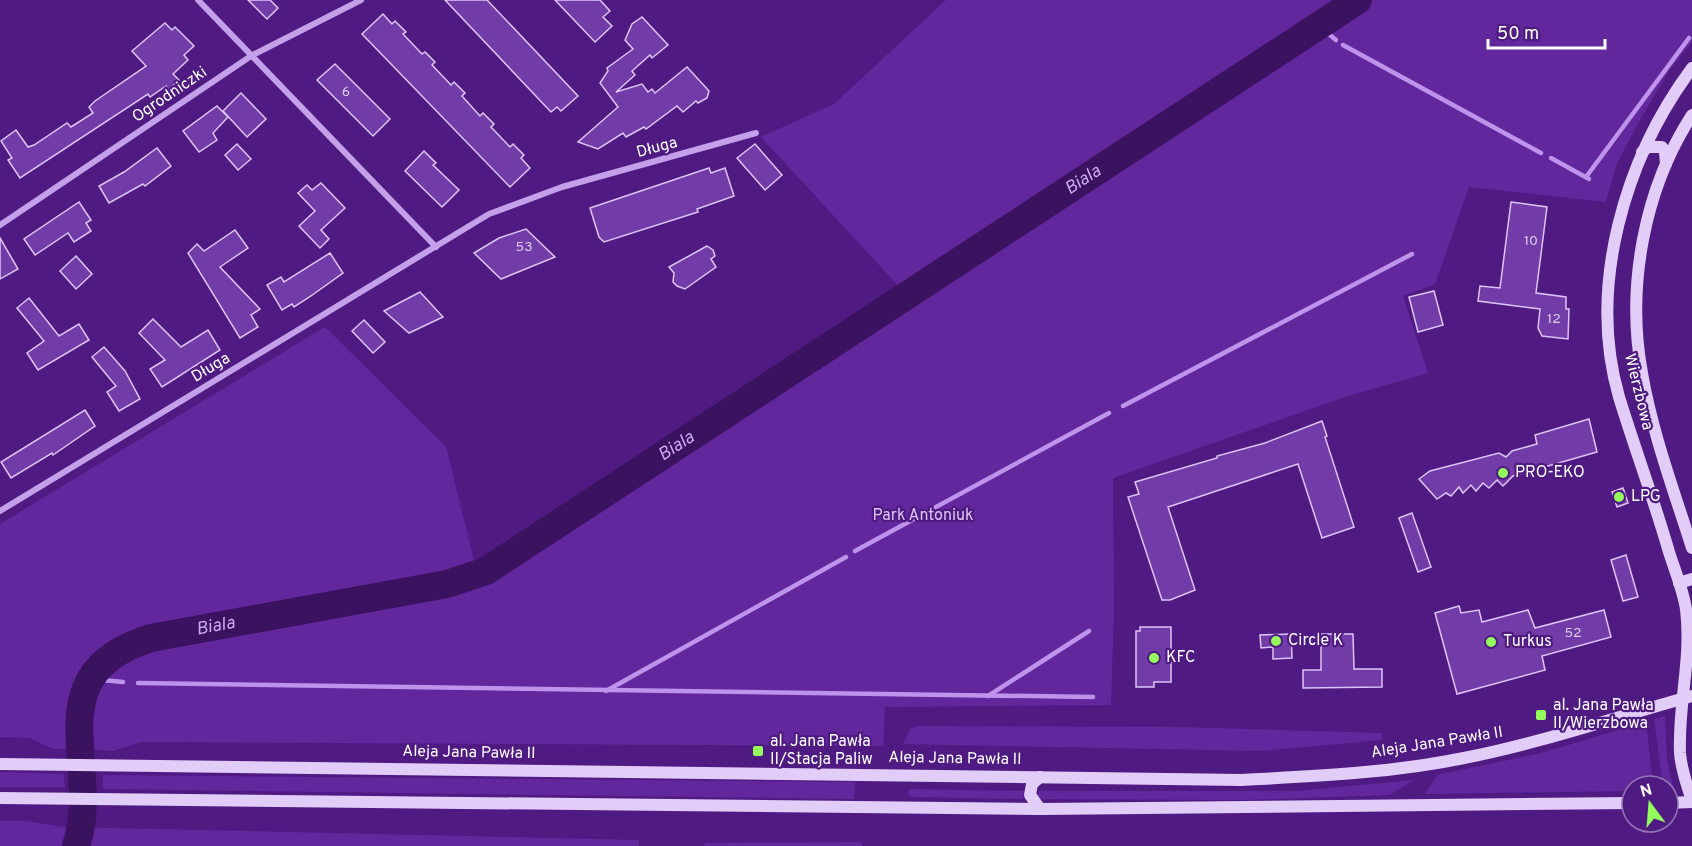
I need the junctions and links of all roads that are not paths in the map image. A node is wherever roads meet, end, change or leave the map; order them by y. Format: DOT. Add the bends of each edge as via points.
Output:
graph roads {
  1 [pos="198,0"];
  2 [pos="361,0"];
  3 [pos="251,56"];
  4 [pos="1692,68"];
  5 [pos="1692,115"];
  6 [pos="756,133"];
  7 [pos="1642,152"];
  8 [pos="1666,166"];
  9 [pos="0,225"];
  10 [pos="436,247"];
  11 [pos="0,511"];
  12 [pos="1692,548"];
  13 [pos="1692,579"];
  14 [pos="1679,583"];
  15 [pos="1688,697"];
  16 [pos="0,764"];
  17 [pos="1040,777"];
  18 [pos="0,798"];
  19 [pos="1692,802"];
  20 [pos="1620,803"];
  21 [pos="1040,809"];
  1 -- 3 [label="street"];
  2 -- 3 [label="street, Ogrodniczki"];
  3 -- 9 [label="street, Ogrodniczki"];
  3 -- 10 [label="street"];
  4 -- 7 [label="main road, Wierzbowa" via="1654,125"];
  5 -- 8 [label="main road, Wierzbowa"];
  6 -- 10 [label="street, Długa" via="528,199 489,214"];
  7 -- 8 [label="main road" via="1648,147 1662,147"];
  7 -- 14 [label="main road, Wierzbowa" via="1616,236 1609,287 1611,351 1618,394"];
  8 -- 12 [label="main road, Wierzbowa" via="1644,233 1637,295 1638,347 1645,389"];
  10 -- 11 [label="street, Długa"];
  13 -- 14 [label="main road"];
  14 -- 15 [label="main road, Wierzbowa" via="1691,646"];
  15 -- 17 [label="main road, Aleja Jana Pawła II" via="1520,746 1435,763 1242,780"];
  15 -- 19 [label="main road, Wierzbowa" via="1680,756"];
  16 -- 17 [label="main road, Aleja Jana Pawła II"];
  17 -- 21 [label="main road" via="1032,784 1030,795"];
  18 -- 21 [label="main road"];
  20 -- 21 [label="main road"];
}
